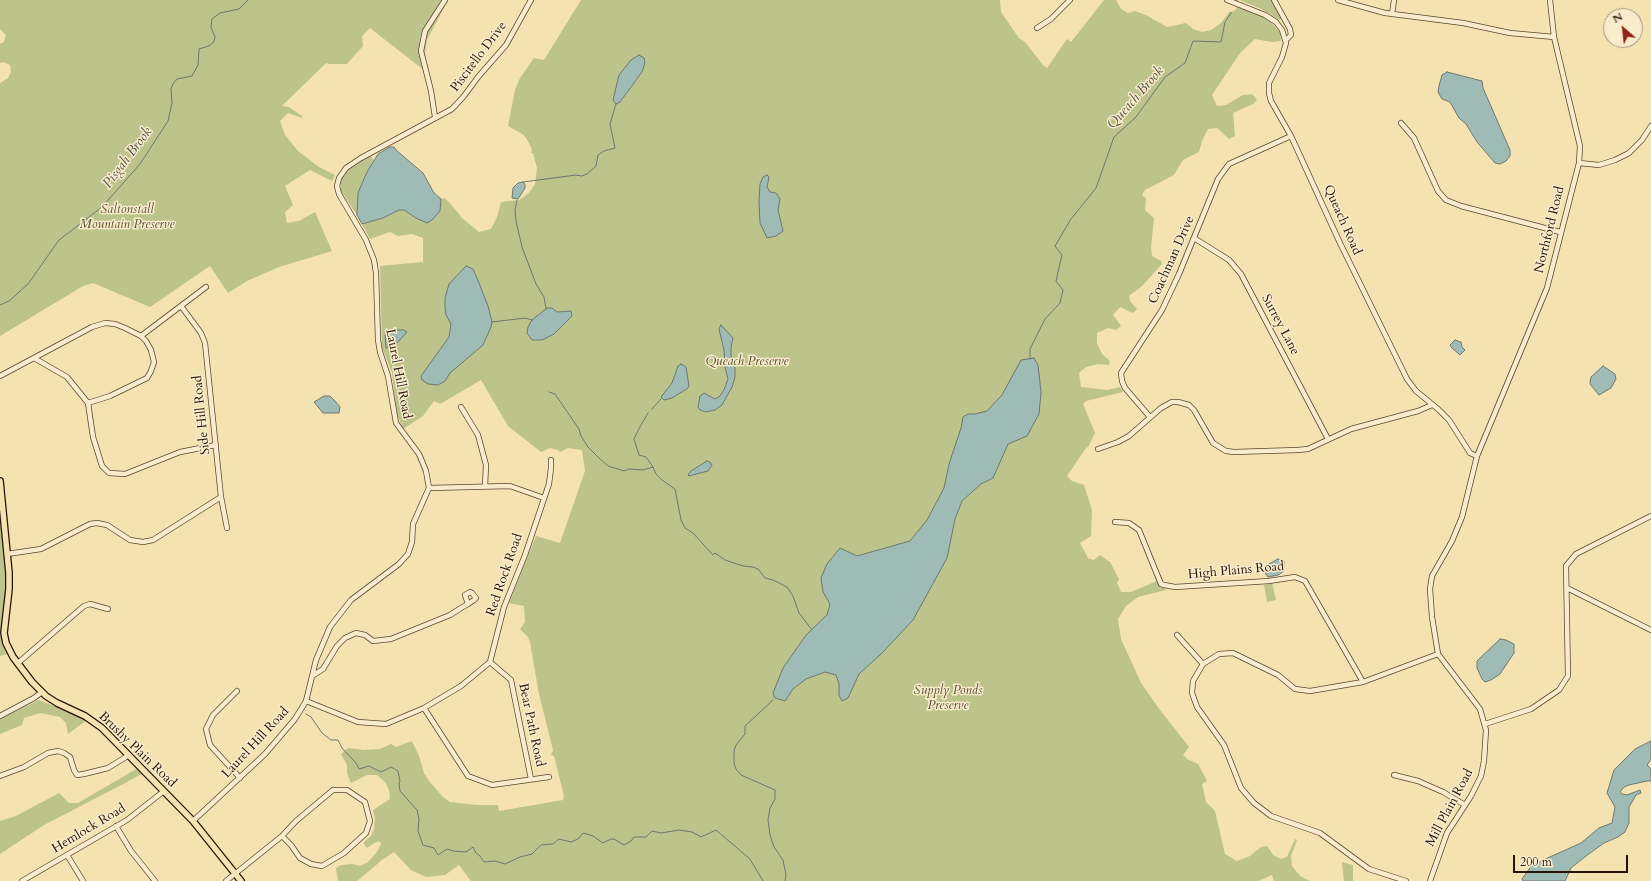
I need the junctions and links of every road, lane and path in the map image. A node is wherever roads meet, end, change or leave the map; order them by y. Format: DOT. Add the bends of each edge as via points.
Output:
graph roads {
  1 [pos="445,0"];
  2 [pos="531,0"];
  3 [pos="1070,0"];
  4 [pos="1227,0"];
  5 [pos="1274,0"];
  6 [pos="1338,0"];
  7 [pos="1394,0"];
  8 [pos="1550,0"];
  9 [pos="1392,14"];
  10 [pos="1037,28"];
  11 [pos="1554,36"];
  12 [pos="1286,40"];
  13 [pos="435,117"];
  14 [pos="1401,123"];
  15 [pos="1651,126"];
  16 [pos="1291,136"];
  17 [pos="1578,163"];
  18 [pos="1560,232"];
  19 [pos="1194,238"];
  20 [pos="206,287"];
  21 [pos="181,306"];
  22 [pos="141,336"];
  23 [pos="34,358"];
  24 [pos="0,376"];
  25 [pos="88,403"];
  26 [pos="1432,405"];
  27 [pos="461,407"];
  28 [pos="1150,418"];
  29 [pos="1328,439"];
  30 [pos="216,445"];
  31 [pos="1098,449"];
  32 [pos="1477,456"];
  33 [pos="551,460"];
  34 [pos="0,481"];
  35 [pos="485,486"];
  36 [pos="429,488"];
  37 [pos="221,497"];
  38 [pos="544,498"];
  39 [pos="1651,516"];
  40 [pos="1115,522"];
  41 [pos="227,528"];
  42 [pos="7,554"];
  43 [pos="1567,588"];
  44 [pos="468,604"];
  45 [pos="108,609"];
  46 [pos="1651,630"];
  47 [pos="1177,635"];
  48 [pos="1438,654"];
  49 [pos="490,662"];
  50 [pos="18,663"];
  51 [pos="1203,664"];
  52 [pos="312,676"];
  53 [pos="1363,682"];
  54 [pos="237,691"];
  55 [pos="42,692"];
  56 [pos="306,701"];
  57 [pos="424,708"];
  58 [pos="0,716"];
  59 [pos="1485,724"];
  60 [pos="130,755"];
  61 [pos="1394,775"];
  62 [pos="0,776"];
  63 [pos="549,777"];
  64 [pos="240,778"];
  65 [pos="531,779"];
  66 [pos="164,791"];
  67 [pos="1465,805"];
  68 [pos="193,821"];
  69 [pos="116,826"];
  70 [pos="282,836"];
  71 [pos="67,855"];
  72 [pos="236,874"];
  73 [pos="22,881"];
  74 [pos="82,881"];
  75 [pos="155,881"];
  76 [pos="226,881"];
  77 [pos="241,881"];
  78 [pos="1406,881"];
  79 [pos="1430,881"];
  1 -- 13 [label="street" via="425,31 421,51"];
  2 -- 13 [label="street, Piscitello Drive" via="506,45 452,109 444,115"];
  3 -- 10 [label="street" via="1051,20"];
  4 -- 12 [label="street" via="1271,18 1280,26"];
  5 -- 12 [label="street, Queach Road" via="1290,29 1291,35"];
  6 -- 9 [label="street"];
  7 -- 9 [label="street"];
  8 -- 11 [label="street, Northford Road"];
  9 -- 11 [label="street" via="1463,23 1510,33"];
  11 -- 17 [label="street, Northford Road" via="1580,146"];
  12 -- 16 [label="street, Queach Road" via="1282,57 1268,88 1271,101"];
  13 -- 36 [label="street, Laurel Hill Road" via="346,168 337,186 374,260 378,340 388,376 393,414 399,429 419,454"];
  14 -- 18 [label="street" via="1414,138 1438,191 1446,200"];
  15 -- 17 [label="street" via="1629,153 1599,165"];
  16 -- 19 [label="street, Coachman Drive" via="1229,164 1218,179"];
  16 -- 26 [label="street, Queach Road" via="1403,373 1416,391"];
  17 -- 18 [label="street, Northford Road"];
  18 -- 32 [label="street, Northford Road" via="1547,288"];
  19 -- 28 [label="street, Coachman Drive" via="1162,310 1121,373 1125,388"];
  19 -- 29 [label="street, Surrey Lane" via="1229,260 1241,274"];
  20 -- 21 [label="street"];
  21 -- 22 [label="street"];
  21 -- 30 [label="street, Side Hill Road" via="201,333 205,343"];
  22 -- 23 [label="street" via="120,326 105,323 92,327"];
  22 -- 25 [label="street" via="151,350 154,362 147,378 110,396"];
  23 -- 24 [label="street"];
  23 -- 25 [label="street" via="66,377"];
  25 -- 30 [label="street" via="92,437 102,466 109,473 125,474 180,452"];
  26 -- 29 [label="street" via="1351,429"];
  26 -- 32 [label="street, Queach Road" via="1452,424 1470,453"];
  27 -- 35 [label="street" via="478,435 486,465"];
  28 -- 29 [label="street" via="1166,404 1183,403 1194,410 1213,443 1226,451 1234,452 1298,450 1316,446"];
  28 -- 31 [label="street" via="1129,436"];
  30 -- 37 [label="street, Side Hill Road"];
  32 -- 48 [label="street, Mill Plain Road" via="1462,517 1452,542 1432,576 1432,617"];
  33 -- 38 [label="street, Red Rock Road" via="549,484"];
  34 -- 42 [label="main road, Brushy Plain Road"];
  35 -- 36 [label="street"];
  35 -- 38 [label="street" via="510,486"];
  36 -- 52 [label="street, Laurel Hill Road" via="413,524 408,554 344,608 324,639"];
  37 -- 41 [label="street, Side Hill Road"];
  37 -- 42 [label="street" via="153,540 130,540 107,525 97,523 90,524 41,549"];
  38 -- 49 [label="street, Red Rock Road" via="504,607"];
  39 -- 43 [label="street" via="1576,554 1566,566"];
  40 -- 53 [label="street, High Plains Road" via="1129,523 1139,530 1161,584 1164,585 1175,587 1295,577 1305,582"];
  42 -- 50 [label="main road, Brushy Plain Road" via="9,589 5,637"];
  43 -- 46 [label="street"];
  43 -- 59 [label="street" via="1568,676 1559,690 1531,709"];
  44 -- 52 [label="street" via="442,619 391,639 373,641 365,635 356,633 345,638 337,646 324,669"];
  45 -- 50 [label="street" via="90,604 84,606"];
  47 -- 51 [label="street"];
  48 -- 53 [label="street"];
  48 -- 59 [label="street, Mill Plain Road" via="1480,709"];
  49 -- 57 [label="street" via="461,686"];
  49 -- 65 [label="street, Bear Path Road" via="511,680"];
  50 -- 55 [label="main road, Brushy Plain Road"];
  51 -- 53 [label="street" via="1219,654 1233,653 1278,674 1295,689 1310,691"];
  51 -- 78 [label="street" via="1193,681 1192,693 1197,707 1224,745 1240,788 1254,803 1271,816 1320,833 1369,869"];
  52 -- 56 [label="street, Laurel Hill Road"];
  54 -- 64 [label="street" via="213,715 206,729 210,745"];
  55 -- 58 [label="street"];
  55 -- 60 [label="main road, Brushy Plain Road" via="57,703 93,720"];
  56 -- 57 [label="street" via="358,722 386,724"];
  56 -- 64 [label="street, Laurel Hill Road" via="280,738"];
  57 -- 65 [label="street" via="468,776 492,785"];
  59 -- 67 [label="street, Mill Plain Road" via="1483,771"];
  60 -- 62 [label="street" via="108,768 77,775 70,757 58,752"];
  60 -- 66 [label="main road, Brushy Plain Road"];
  61 -- 67 [label="street" via="1418,781"];
  63 -- 65 [label="street"];
  64 -- 68 [label="street, Laurel Hill Road"];
  66 -- 68 [label="main road, Brushy Plain Road"];
  66 -- 69 [label="street, Hemlock Road"];
  67 -- 79 [label="street, Mill Plain Road" via="1443,840"];
  68 -- 72 [label="main road, Brushy Plain Road"];
  69 -- 71 [label="street, Hemlock Road"];
  69 -- 75 [label="street" via="131,851"];
  70 -- 70 [label="street" via="333,790 347,790 365,802 370,821 366,833 344,853 322,866 300,858"];
  70 -- 72 [label="street"];
  71 -- 73 [label="street, Hemlock Road"];
  71 -- 74 [label="street"];
  72 -- 76 [label="street"];
  72 -- 77 [label="main road, Brushy Plain Road"];
}
